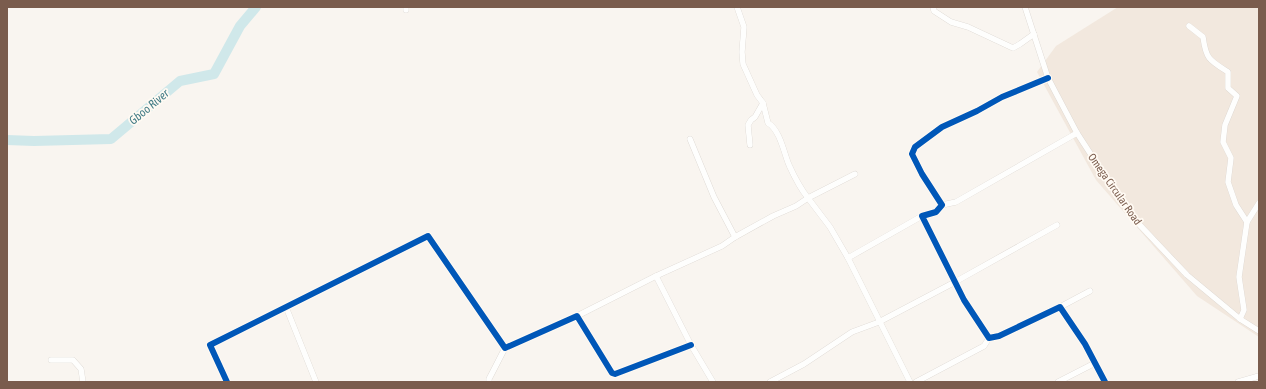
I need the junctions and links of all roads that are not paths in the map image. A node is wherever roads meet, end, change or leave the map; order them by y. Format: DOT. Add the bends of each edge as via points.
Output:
graph roads {
  1 [pos="737,7"];
  2 [pos="928,7"];
  3 [pos="1025,7"];
  4 [pos="933,9"];
  5 [pos="1190,26"];
  6 [pos="1034,34"];
  7 [pos="1048,78"];
  8 [pos="763,103"];
  9 [pos="1077,133"];
  10 [pos="690,139"];
  11 [pos="750,145"];
  12 [pos="855,174"];
  13 [pos="808,198"];
  14 [pos="1259,203"];
  15 [pos="942,205"];
  16 [pos="922,216"];
  17 [pos="1247,222"];
  18 [pos="1057,225"];
  19 [pos="735,237"];
  20 [pos="848,258"];
  21 [pos="656,276"];
  22 [pos="955,282"];
  23 [pos="1090,291"];
  24 [pos="286,307"];
  25 [pos="1060,307"];
  26 [pos="577,316"];
  27 [pos="1240,319"];
  28 [pos="879,322"];
  29 [pos="1259,331"];
  30 [pos="989,338"];
  31 [pos="691,345"];
  32 [pos="506,348"];
  33 [pos="51,360"];
  34 [pos="1095,363"];
  35 [pos="1259,376"];
  36 [pos="83,382"];
  37 [pos="227,382"];
  38 [pos="316,382"];
  39 [pos="489,382"];
  40 [pos="713,382"];
  41 [pos="770,382"];
  42 [pos="910,382"];
  43 [pos="916,382"];
  44 [pos="1058,382"];
  45 [pos="1105,382"];
  46 [pos="1238,382"];
  1 -- 8 [label="street" via="744,27 743,64"];
  2 -- 4 [label="street"];
  3 -- 6 [label="street, Omega Circular Road"];
  4 -- 6 [label="street" via="956,25 968,27 1012,48"];
  5 -- 17 [label="street" via="1203,36 1205,51 1210,60 1228,72 1228,88 1237,96 1225,125 1223,142 1231,158 1228,182 1236,205"];
  6 -- 7 [label="street, Omega Circular Road"];
  7 -- 9 [label="street, Omega Circular Road"];
  7 -- 15 [label="street" via="1002,97 942,127 914,147 912,154"];
  8 -- 11 [label="street" via="748,126"];
  8 -- 13 [label="street" via="768,123 780,140 792,171"];
  9 -- 15 [label="street" via="956,202"];
  9 -- 27 [label="street, Omega Circular Road" via="1136,221 1187,275"];
  10 -- 19 [label="street" via="714,197"];
  12 -- 13 [label="street"];
  13 -- 19 [label="street"];
  13 -- 20 [label="street" via="830,227"];
  14 -- 17 [label="street"];
  15 -- 16 [label="street" via="936,212"];
  16 -- 20 [label="street"];
  16 -- 22 [label="street"];
  17 -- 27 [label="street" via="1239,276 1244,310"];
  18 -- 22 [label="street"];
  19 -- 21 [label="street" via="722,246"];
  20 -- 28 [label="street"];
  21 -- 26 [label="street"];
  21 -- 31 [label="street"];
  22 -- 28 [label="street"];
  22 -- 30 [label="street"];
  23 -- 25 [label="street"];
  24 -- 32 [label="street" via="428,236"];
  24 -- 37 [label="street" via="210,345"];
  24 -- 38 [label="street"];
  25 -- 30 [label="street" via="999,336"];
  25 -- 34 [label="street"];
  26 -- 31 [label="street" via="614,374"];
  26 -- 32 [label="street"];
  27 -- 29 [label="street, Omega Circular Road"];
  28 -- 41 [label="street" via="852,332 804,364"];
  28 -- 42 [label="street"];
  30 -- 43 [label="street" via="984,346"];
  31 -- 40 [label="street"];
  32 -- 39 [label="street"];
  33 -- 36 [label="street" via="73,360 81,369"];
  34 -- 44 [label="street"];
  34 -- 45 [label="street"];
  35 -- 46 [label="street"];
}
